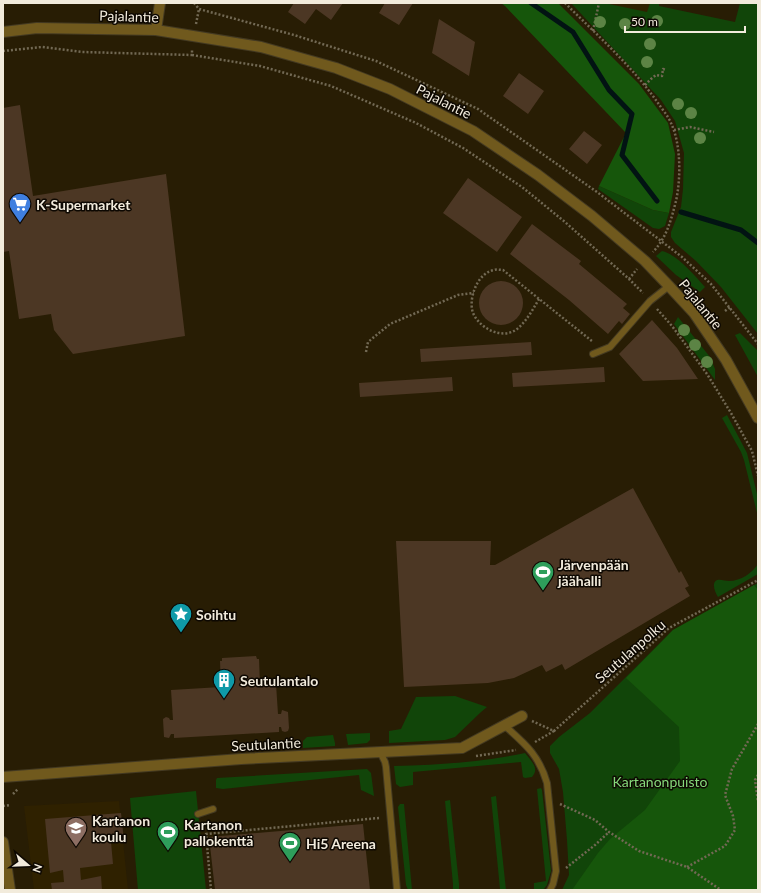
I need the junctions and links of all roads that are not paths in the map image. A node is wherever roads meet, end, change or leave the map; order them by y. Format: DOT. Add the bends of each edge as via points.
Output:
graph roads {
  1 [pos="160,3"];
  2 [pos="156,30"];
  3 [pos="3,32"];
  4 [pos="669,286"];
  5 [pos="593,354"];
  6 [pos="758,418"];
  7 [pos="522,716"];
  8 [pos="504,726"];
  9 [pos="380,752"];
  10 [pos="3,777"];
  11 [pos="213,809"];
  12 [pos="198,814"];
  13 [pos="3,842"];
  14 [pos="10,890"];
  15 [pos="397,890"];
  16 [pos="550,890"];
  1 -- 2 [label="street"];
  2 -- 3 [label="street, Pajalantie" via="37,28"];
  2 -- 4 [label="street, Pajalantie" via="262,47 336,68 390,89 473,131 538,175 592,216 645,261"];
  4 -- 5 [label="lane" via="650,301 610,347"];
  4 -- 6 [label="street, Pajalantie" via="694,312 726,360"];
  7 -- 8 [label="street, Seutulantie"];
  8 -- 9 [label="street, Seutulantie" via="462,748"];
  8 -- 16 [label="lane" via="536,757 547,783 556,871"];
  9 -- 10 [label="street, Seutulantie"];
  9 -- 15 [label="lane" via="386,767"];
  11 -- 12 [label="lane"];
  13 -- 14 [label="street"];
}
